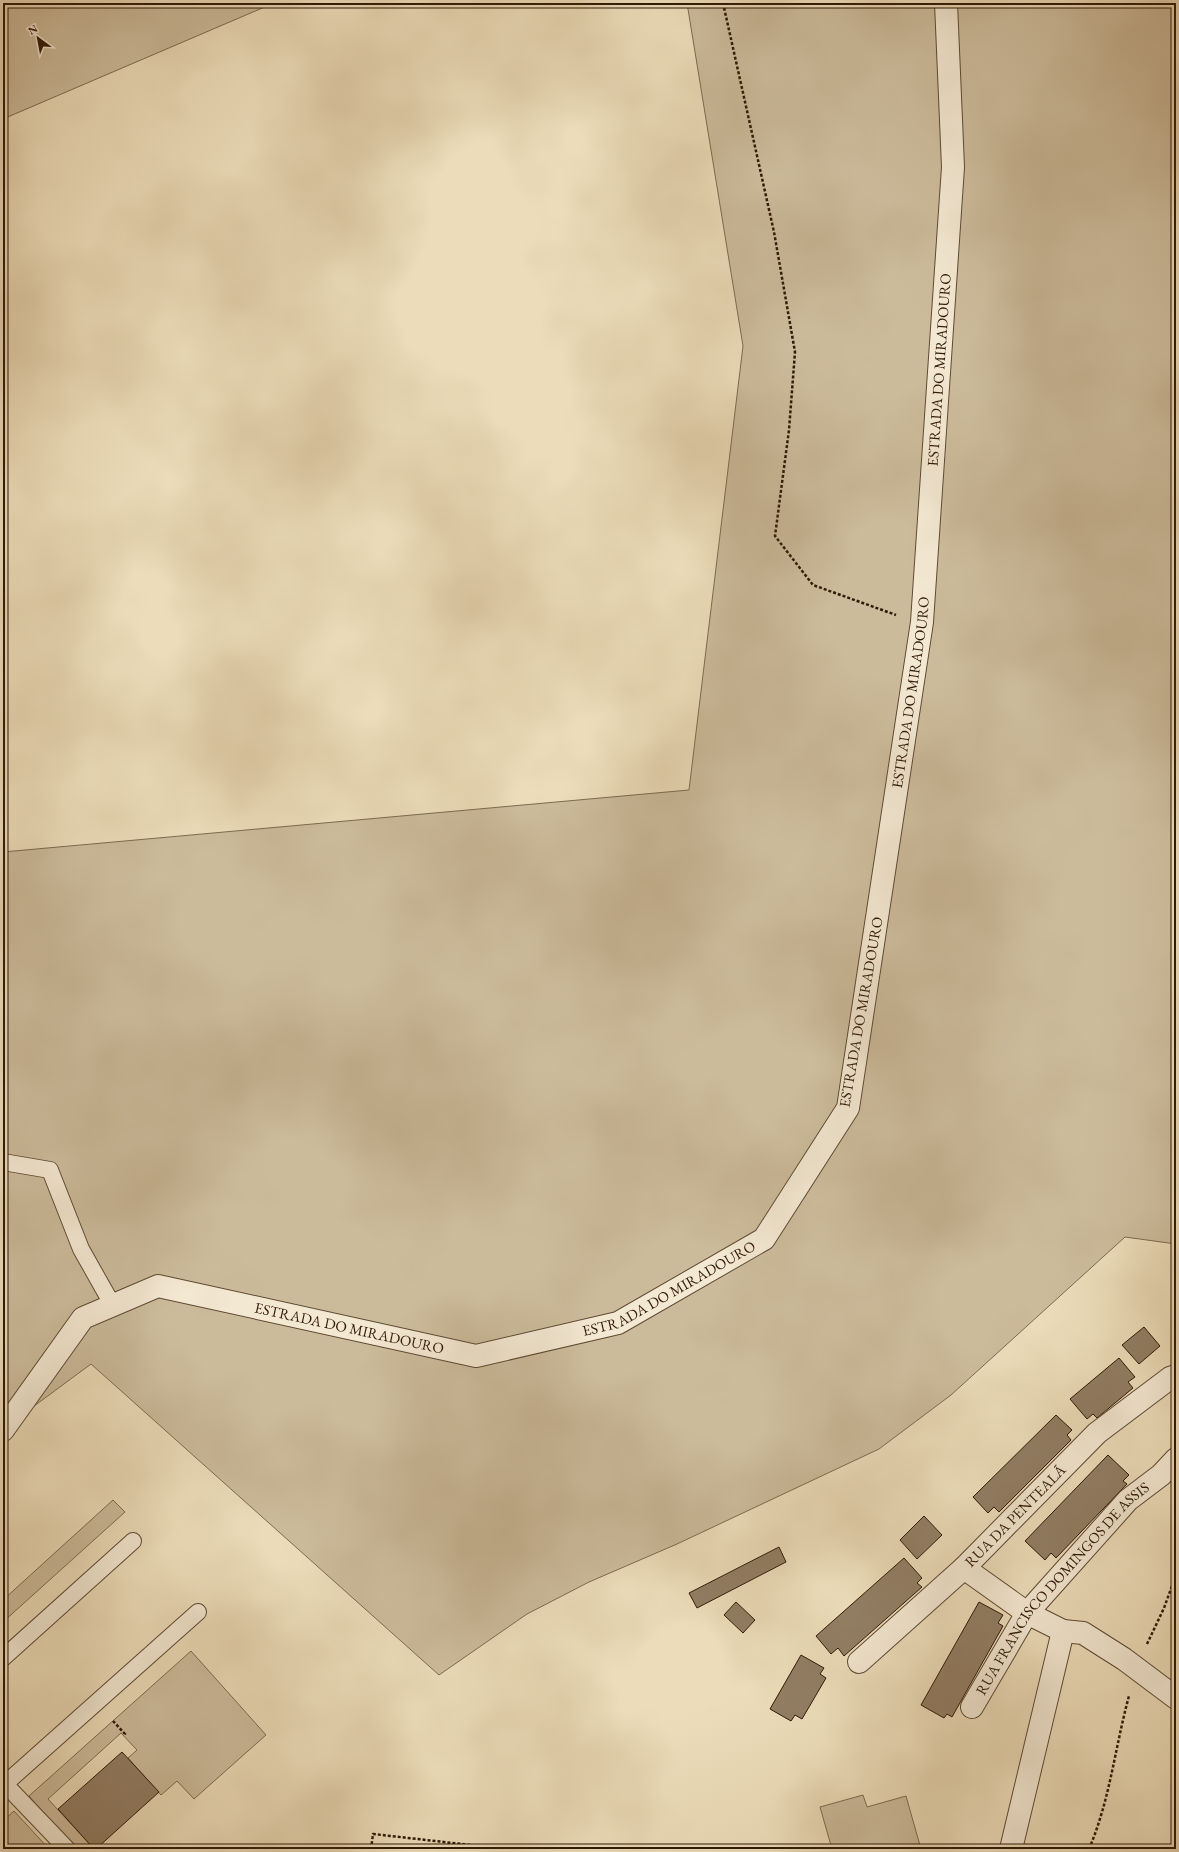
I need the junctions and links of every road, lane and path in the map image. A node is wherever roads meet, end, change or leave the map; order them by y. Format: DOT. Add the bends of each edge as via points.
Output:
graph roads {
  1 [pos="723,3"];
  2 [pos="946,3"];
  3 [pos="922,622"];
  4 [pos="3,1162"];
  5 [pos="112,1304"];
  6 [pos="1176,1376"];
  7 [pos="3,1430"];
  8 [pos="1176,1459"];
  9 [pos="133,1541"];
  10 [pos="964,1568"];
  11 [pos="1176,1575"];
  12 [pos="198,1612"];
  13 [pos="1027,1613"];
  14 [pos="1063,1631"];
  15 [pos="3,1658"];
  16 [pos="859,1662"];
  17 [pos="1138,1670"];
  18 [pos="1176,1698"];
  19 [pos="972,1707"];
  20 [pos="113,1721"];
  21 [pos="124,1735"];
  22 [pos="4,1782"];
  23 [pos="67,1849"];
  24 [pos="371,1849"];
  25 [pos="506,1849"];
  26 [pos="1011,1849"];
  27 [pos="1089,1849"];
  1 -- 3 [label="path" via="774,232 795,352 789,430 775,536 813,585 884,612"];
  2 -- 3 [label="street, ESTRADA DO MIRADOURO" via="953,168"];
  3 -- 5 [label="street, ESTRADA DO MIRADOURO" via="848,1108 764,1239 618,1323 476,1356 158,1286"];
  4 -- 5 [label="lane" via="50,1170 80,1249"];
  5 -- 7 [label="street, ESTRADA DO MIRADOURO" via="84,1318"];
  6 -- 10 [label="street, RUA DA PENTEALÃ" via="1097,1433"];
  8 -- 13 [label="street, RUA FRANCISCO DOMINGOS DE ASSIS" via="1161,1475 1128,1500"];
  9 -- 15 [label="lane"];
  10 -- 13 [label="street"];
  10 -- 16 [label="street, RUA DA PENTEALÃ"];
  11 -- 17 [label="path"];
  12 -- 22 [label="lane"];
  13 -- 14 [label="street"];
  13 -- 19 [label="street, RUA FRANCISCO DOMINGOS DE ASSIS"];
  14 -- 17 [label="street" via="1083,1633 1124,1658"];
  14 -- 26 [label="street"];
  17 -- 18 [label="street"];
  17 -- 27 [label="path" via="1118,1735 1110,1786 1098,1829"];
  20 -- 21 [label="path"];
  22 -- 23 [label="lane"];
  24 -- 25 [label="path" via="373,1834"];
}
